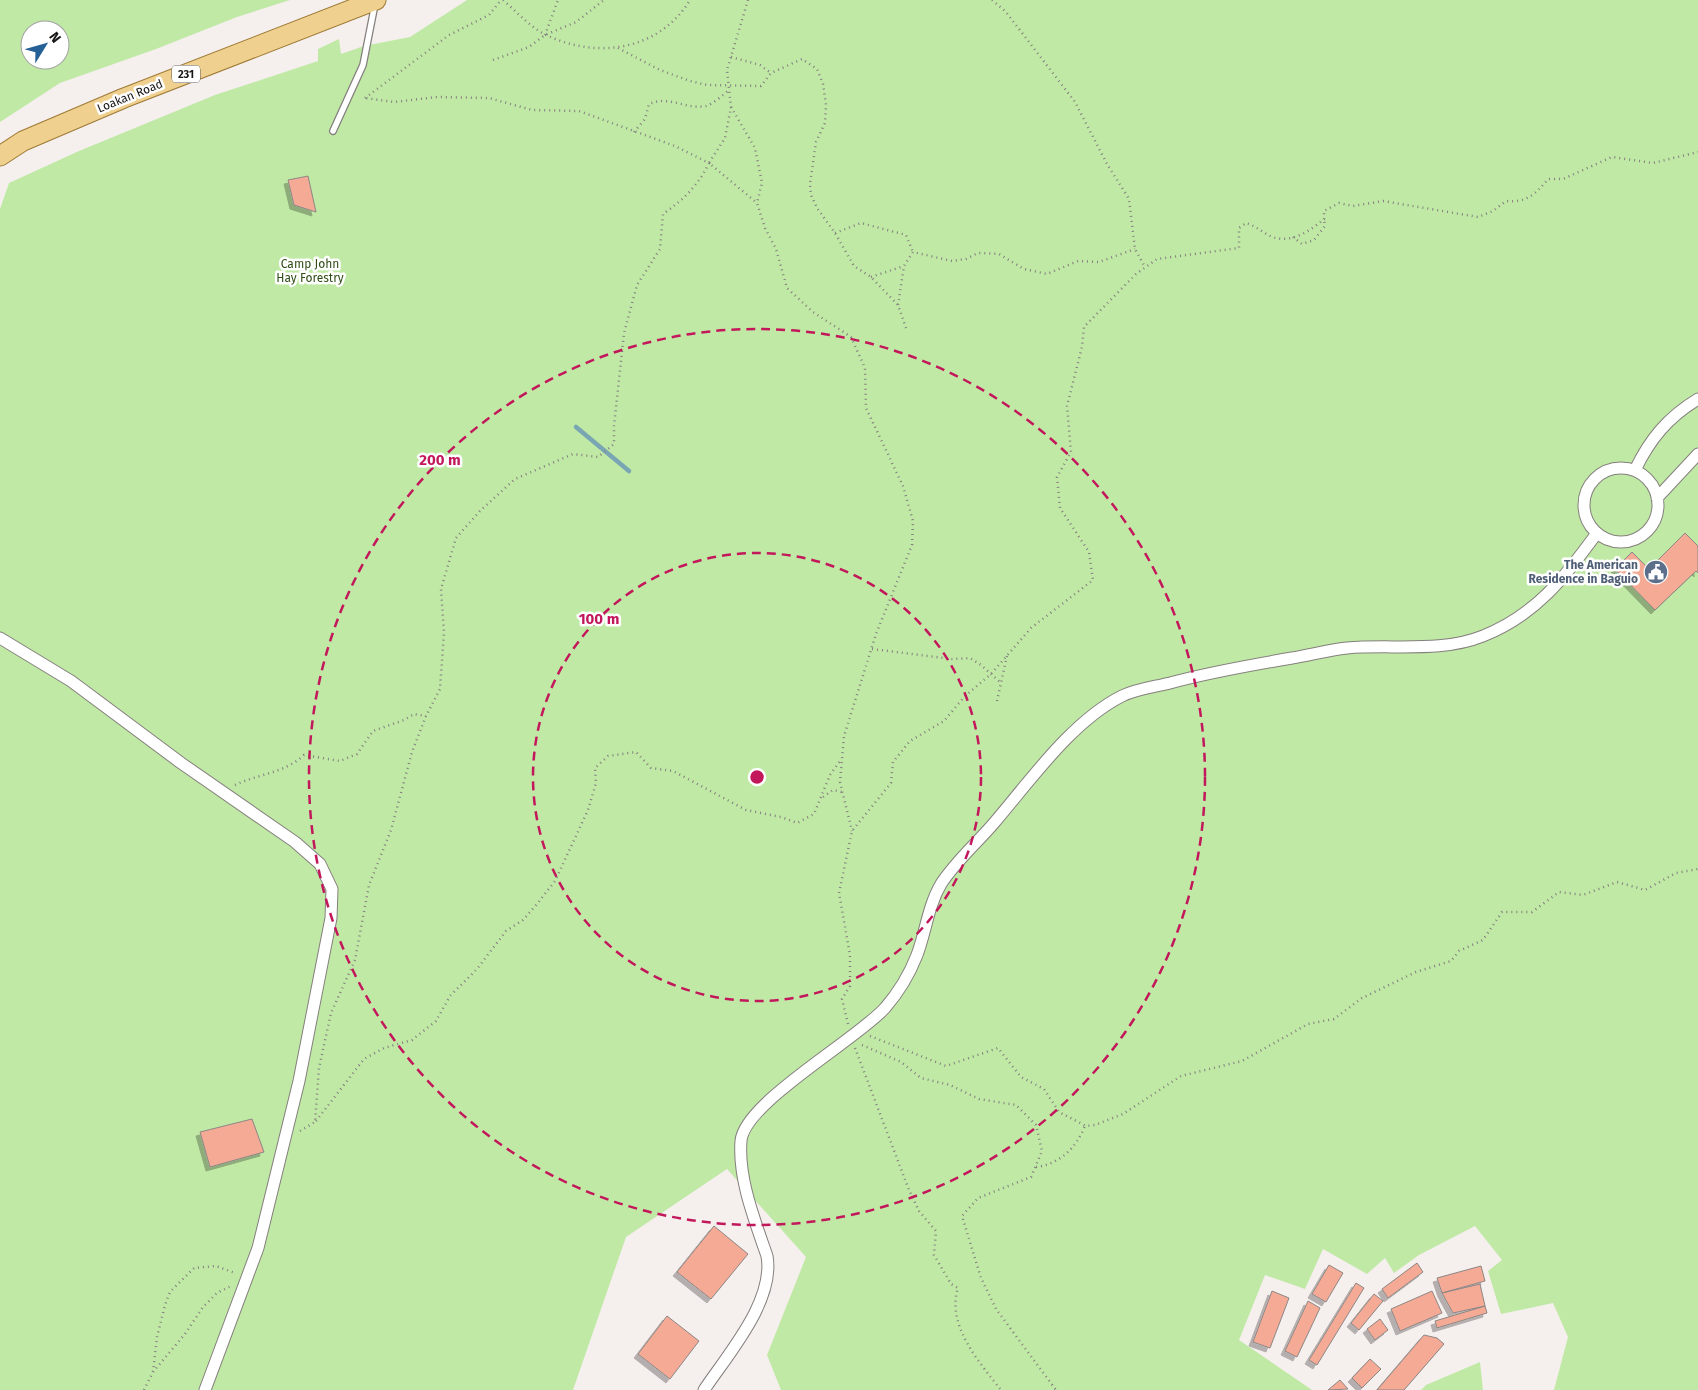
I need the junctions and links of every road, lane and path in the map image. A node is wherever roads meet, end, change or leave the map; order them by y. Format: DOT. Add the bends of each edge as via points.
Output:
graph roads {
  1 [pos="376,0"];
  2 [pos="502,0"];
  3 [pos="558,0"];
  4 [pos="604,0"];
  5 [pos="690,0"];
  6 [pos="748,0"];
  7 [pos="992,0"];
  8 [pos="545,34"];
  9 [pos="618,48"];
  10 [pos="731,57"];
  11 [pos="493,60"];
  12 [pos="771,73"];
  13 [pos="729,86"];
  14 [pos="729,90"];
  15 [pos="731,107"];
  16 [pos="333,131"];
  17 [pos="634,132"];
  18 [pos="1698,152"];
  19 [pos="0,156"];
  20 [pos="709,163"];
  21 [pos="757,203"];
  22 [pos="1323,219"];
  23 [pos="835,233"];
  24 [pos="1293,237"];
  25 [pos="1135,249"];
  26 [pos="913,252"];
  27 [pos="904,266"];
  28 [pos="1145,267"];
  29 [pos="871,277"];
  30 [pos="898,305"];
  31 [pos="906,328"];
  32 [pos="1698,399"];
  33 [pos="1698,454"];
  34 [pos="1635,470"];
  35 [pos="1657,498"];
  36 [pos="1597,533"];
  37 [pos="0,638"];
  38 [pos="872,649"];
  39 [pos="1007,654"];
  40 [pos="991,674"];
  41 [pos="1000,682"];
  42 [pos="997,701"];
  43 [pos="426,716"];
  44 [pos="840,760"];
  45 [pos="224,792"];
  46 [pos="842,792"];
  47 [pos="821,798"];
  48 [pos="852,831"];
  49 [pos="1698,869"];
  50 [pos="852,1036"];
  51 [pos="315,1122"];
  52 [pos="1086,1126"];
  53 [pos="284,1141"];
  54 [pos="1036,1167"];
  55 [pos="246,1279"];
  56 [pos="153,1372"];
  57 [pos="144,1390"];
  58 [pos="205,1390"];
  59 [pos="704,1390"];
  60 [pos="1001,1390"];
  61 [pos="1056,1390"];
  1 -- 16 [label="lane" via="363,65"];
  1 -- 19 [label="main road, Loakan Road / 231" via="124,98 23,141"];
  2 -- 8 [label="path"];
  2 -- 17 [label="path" via="489,15 449,35 365,98 394,102 437,97 489,98 532,110 579,111"];
  3 -- 8 [label="path"];
  4 -- 8 [label="path" via="576,22"];
  5 -- 9 [label="path" via="680,17 658,34"];
  6 -- 10 [label="path"];
  7 -- 25 [label="path" via="1006,12 1075,102 1129,199"];
  8 -- 9 [label="path" via="584,47"];
  8 -- 11 [label="path" via="529,47"];
  9 -- 13 [label="path" via="672,75 707,85"];
  10 -- 12 [label="path" via="760,64"];
  10 -- 13 [label="path"];
  12 -- 13 [label="path" via="761,86"];
  12 -- 23 [label="path" via="802,59 818,69 823,84 825,123 816,142 811,195"];
  13 -- 14 [label="path"];
  14 -- 15 [label="path"];
  14 -- 17 [label="path" via="709,105 689,107 658,100 649,104 645,119"];
  15 -- 20 [label="path" via="725,138"];
  15 -- 21 [label="path" via="757,154 762,183"];
  17 -- 20 [label="path" via="675,146"];
  18 -- 22 [label="path" via="1653,163 1612,157 1563,178 1548,180 1536,194 1519,202 1506,201 1478,217 1384,201 1353,206 1339,203 1324,211"];
  20 -- 21 [label="path"];
  20 -- 43 [label="path" via="701,180 682,201 663,214 660,249 638,285 624,333 614,444 598,457 573,454 515,479 456,538 441,588 444,633 440,689"];
  21 -- 38 [label="path" via="788,288 813,312 851,337 865,368 866,408 903,486 913,521 912,545"];
  22 -- 24 [label="path" via="1305,234"];
  22 -- 24 [label="path" via="1326,226 1314,240 1302,244"];
  23 -- 26 [label="path" via="861,223 887,229 906,235"];
  23 -- 29 [label="path" via="854,266"];
  24 -- 28 [label="path" via="1270,236 1259,227 1246,223 1239,228 1238,248 1157,259"];
  25 -- 26 [label="path" via="1098,262 1078,261 1047,274 1024,268 998,254 978,253 952,261"];
  25 -- 28 [label="path"];
  26 -- 27 [label="path"];
  27 -- 29 [label="path"];
  27 -- 30 [label="path"];
  28 -- 39 [label="path" via="1084,327 1067,406 1071,452 1057,477 1060,508 1089,552 1093,580 1030,628"];
  29 -- 30 [label="path"];
  30 -- 31 [label="path"];
  32 -- 34 [label="street" via="1668,420"];
  33 -- 35 [label="street"];
  34 -- 35 [label="street" via="1649,482"];
  34 -- 36 [label="street" via="1609,469 1589,485 1584,511"];
  35 -- 36 [label="street" via="1657,513 1651,526 1640,536 1626,542 1611,540"];
  36 -- 50 [label="street" via="1566,576 1544,599 1483,636 1454,643 1348,648 1211,672 1124,695 1102,709 1057,749 942,882 909,972 874,1019"];
  37 -- 45 [label="street" via="72,681"];
  38 -- 40 [label="path" via="970,658"];
  38 -- 44 [label="path" via="844,736"];
  39 -- 40 [label="path"];
  39 -- 41 [label="path"];
  40 -- 41 [label="path"];
  40 -- 48 [label="path" via="965,696 944,721 910,741 893,762 892,783"];
  41 -- 42 [label="path"];
  43 -- 45 [label="path" via="414,714 373,731 357,754 340,761 304,754 296,762 275,772 249,778"];
  43 -- 51 [label="path" via="412,752 391,830 369,885 355,960 331,1013 319,1068"];
  44 -- 46 [label="path"];
  44 -- 47 [label="path"];
  45 -- 53 [label="street" via="295,842 320,864 332,889 329,928"];
  46 -- 47 [label="path" via="833,790"];
  46 -- 48 [label="path"];
  47 -- 51 [label="path" via="814,814 798,823 746,810 673,771 651,768 636,752 608,756 595,768 596,783 588,810 555,881 537,904 523,920 506,931 477,969 450,996 436,1021 412,1040 384,1048 364,1059"];
  48 -- 50 [label="path" via="839,893 850,955 850,986 842,999"];
  49 -- 52 [label="path" via="1676,873 1645,890 1617,882 1583,895 1560,892 1532,912 1502,912 1483,940 1459,951 1451,961 1416,972 1362,998 1334,1019 1308,1024 1242,1060 1181,1076 1123,1114"];
  50 -- 52 [label="path" via="871,1036 946,1066 998,1048 1021,1077 1044,1089 1059,1112"];
  50 -- 54 [label="path" via="863,1047 901,1062 921,1078 950,1085 980,1099 1016,1105 1036,1125 1042,1151"];
  50 -- 59 [label="street" via="757,1112 745,1128 741,1143 743,1172 770,1269 768,1281 746,1328"];
  50 -- 60 [label="path" via="895,1159 920,1211 936,1231 934,1255 958,1288 954,1301 958,1327"];
  51 -- 53 [label="path"];
  52 -- 54 [label="path" via="1068,1153 1048,1165"];
  53 -- 55 [label="street" via="258,1248"];
  54 -- 61 [label="path" via="1031,1177 978,1198 962,1216 981,1278 996,1309"];
  55 -- 56 [label="path" via="217,1293 208,1302"];
  55 -- 56 [label="path" via="216,1266 194,1268 180,1280 170,1292 161,1316"];
  55 -- 58 [label="street"];
  56 -- 57 [label="path"];
}
